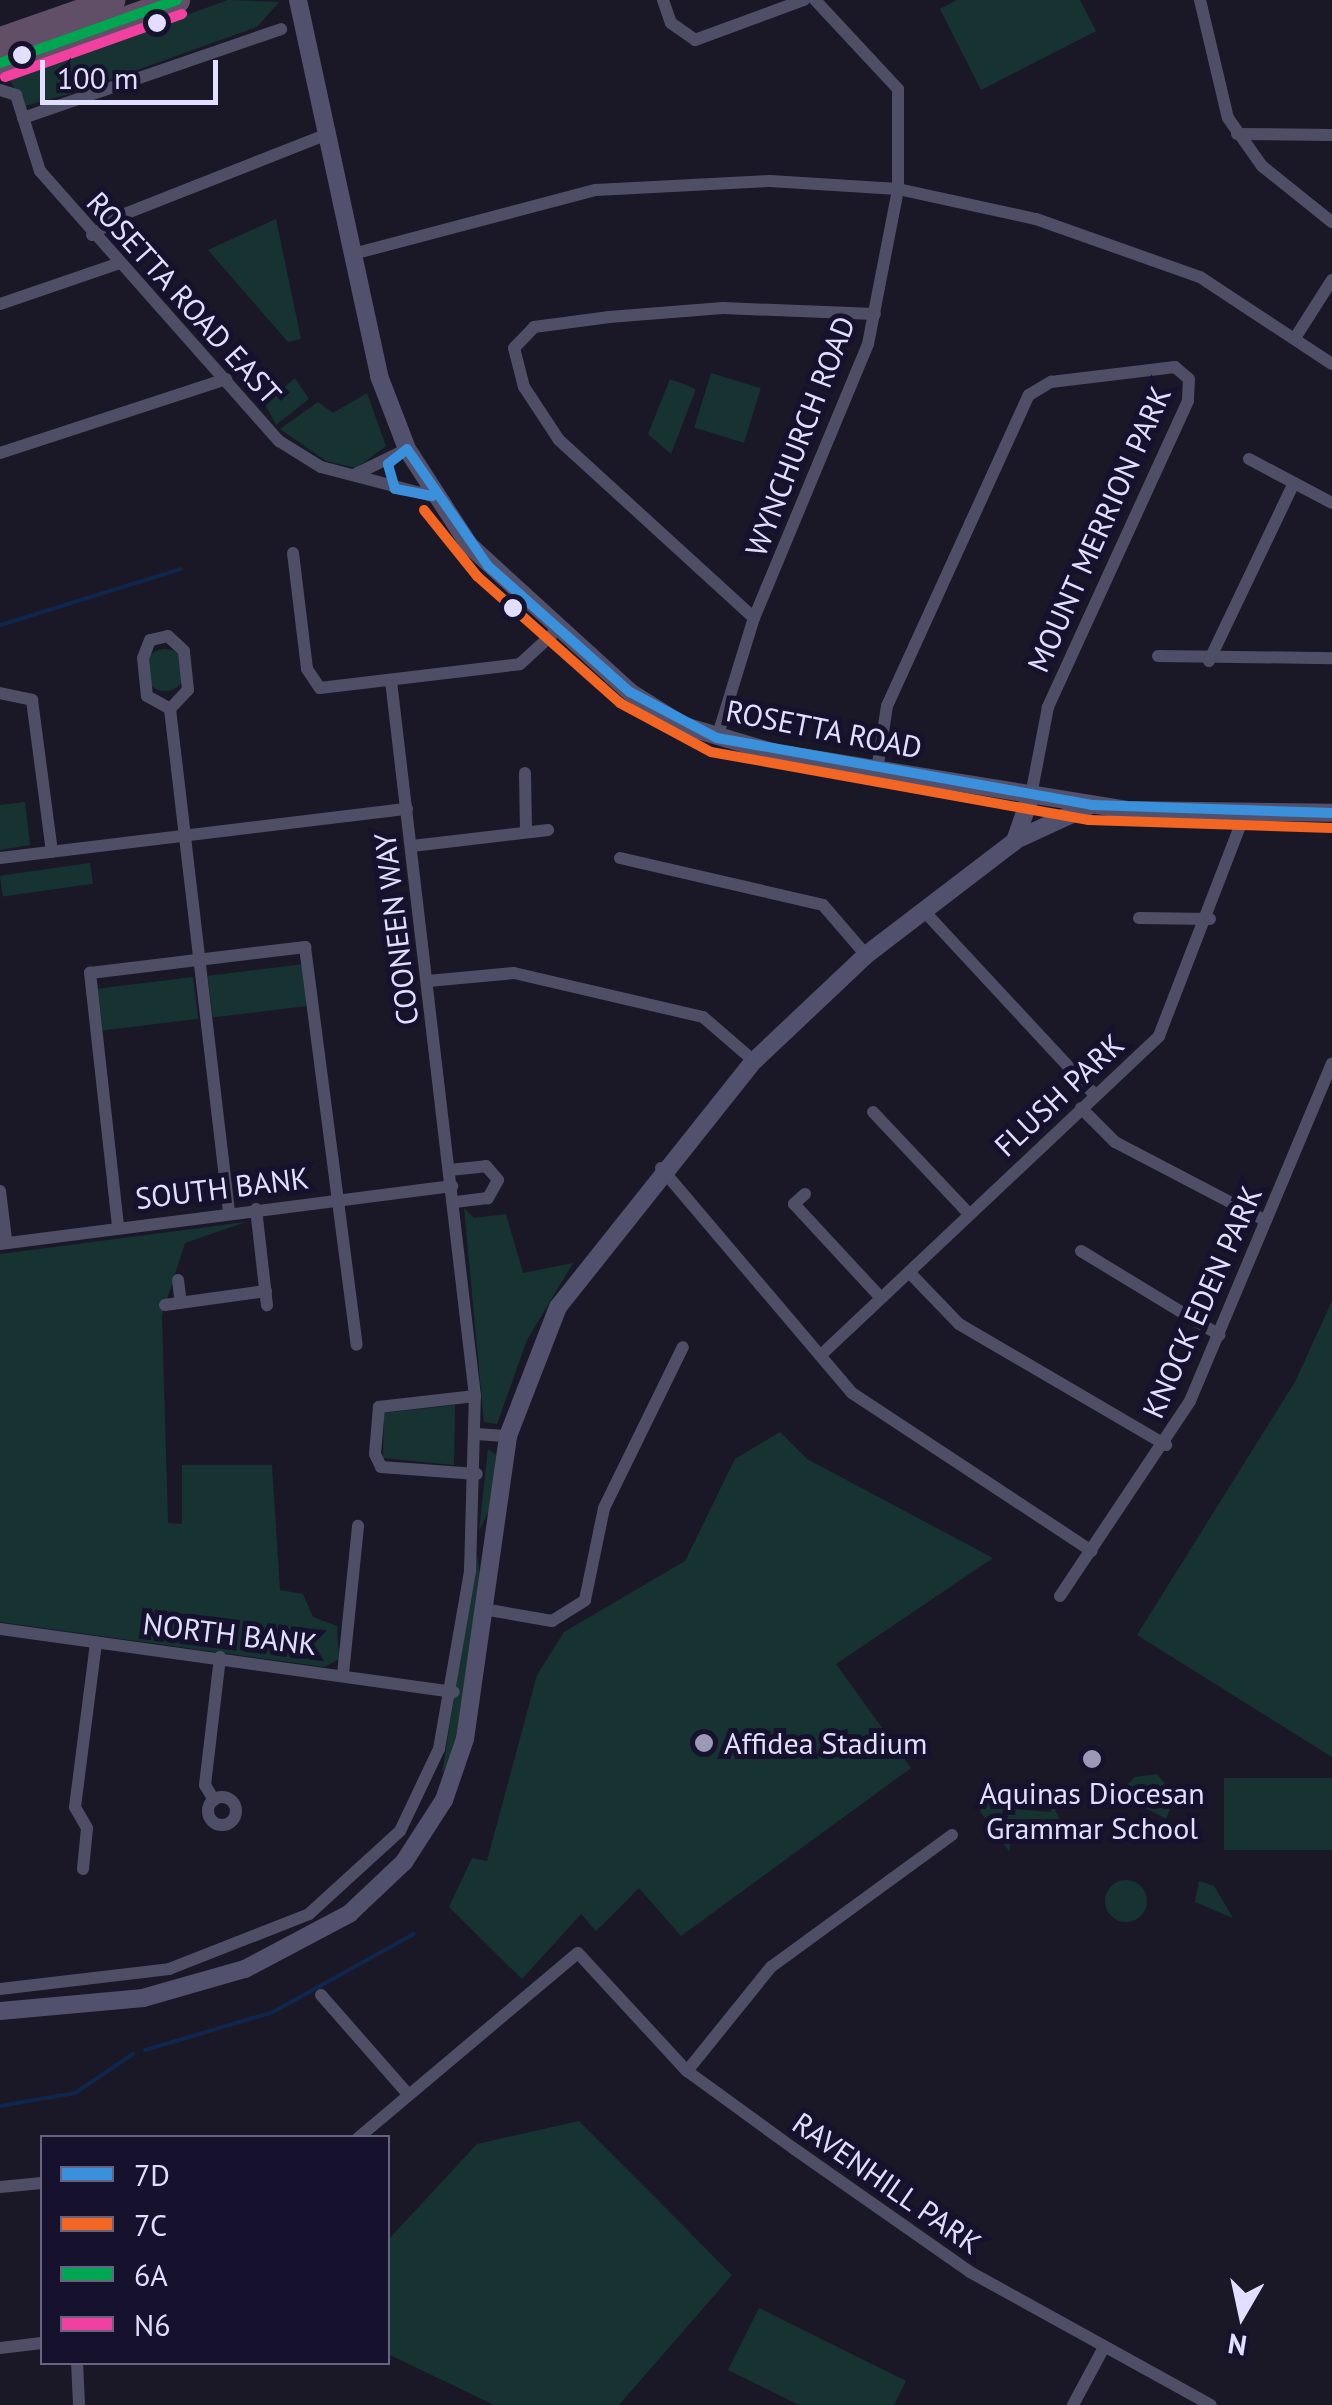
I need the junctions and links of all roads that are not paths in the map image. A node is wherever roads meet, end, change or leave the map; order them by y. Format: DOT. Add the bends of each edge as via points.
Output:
graph roads {
  1 [pos="112,0"];
  2 [pos="177,0"];
  3 [pos="298,0"];
  4 [pos="663,0"];
  5 [pos="804,0"];
  6 [pos="815,0"];
  7 [pos="1200,0"];
  8 [pos="281,30"];
  9 [pos="0,39"];
  10 [pos="0,62"];
  11 [pos="0,90"];
  12 [pos="23,118"];
  13 [pos="328,134"];
  14 [pos="1237,134"];
  15 [pos="1332,136"];
  16 [pos="898,188"];
  17 [pos="1332,222"];
  18 [pos="92,235"];
  19 [pos="353,254"];
  20 [pos="117,264"];
  21 [pos="1332,280"];
  22 [pos="0,304"];
  23 [pos="875,314"];
  24 [pos="1295,338"];
  25 [pos="1332,364"];
  26 [pos="226,379"];
  27 [pos="407,449"];
  28 [pos="0,453"];
  29 [pos="1250,459"];
  30 [pos="388,464"];
  31 [pos="346,476"];
  32 [pos="1294,483"];
  33 [pos="395,489"];
  34 [pos="432,496"];
  35 [pos="1332,503"];
  36 [pos="293,552"];
  37 [pos="754,618"];
  38 [pos="559,628"];
  39 [pos="1158,656"];
  40 [pos="1332,658"];
  41 [pos="1209,661"];
  42 [pos="391,681"];
  43 [pos="0,693"];
  44 [pos="170,709"];
  45 [pos="717,738"];
  46 [pos="877,770"];
  47 [pos="525,772"];
  48 [pos="1031,795"];
  49 [pos="1092,806"];
  50 [pos="407,809"];
  51 [pos="1332,813"];
  52 [pos="1244,816"];
  53 [pos="548,830"];
  54 [pos="526,832"];
  55 [pos="184,835"];
  56 [pos="1015,841"];
  57 [pos="412,846"];
  58 [pos="52,852"];
  59 [pos="0,858"];
  60 [pos="620,858"];
  61 [pos="923,910"];
  62 [pos="1138,918"];
  63 [pos="1210,919"];
  64 [pos="866,954"];
  65 [pos="198,958"];
  66 [pos="428,981"];
  67 [pos="754,1060"];
  68 [pos="1332,1064"];
  69 [pos="1095,1095"];
  70 [pos="1081,1108"];
  71 [pos="873,1112"];
  72 [pos="660,1167"];
  73 [pos="450,1170"];
  74 [pos="452,1186"];
  75 [pos="0,1191"];
  76 [pos="805,1194"];
  77 [pos="341,1199"];
  78 [pos="454,1202"];
  79 [pos="256,1209"];
  80 [pos="229,1212"];
  81 [pos="969,1214"];
  82 [pos="1266,1221"];
  83 [pos="118,1226"];
  84 [pos="3,1242"];
  85 [pos="1080,1251"];
  86 [pos="909,1272"];
  87 [pos="178,1280"];
  88 [pos="881,1298"];
  89 [pos="181,1303"];
  90 [pos="166,1305"];
  91 [pos="1219,1336"];
  92 [pos="357,1345"];
  93 [pos="684,1346"];
  94 [pos="822,1354"];
  95 [pos="476,1396"];
  96 [pos="477,1434"];
  97 [pos="508,1436"];
  98 [pos="1166,1445"];
  99 [pos="476,1474"];
  100 [pos="358,1526"];
  101 [pos="1092,1551"];
  102 [pos="1060,1596"];
  103 [pos="490,1610"];
  104 [pos="0,1629"];
  105 [pos="96,1642"];
  106 [pos="220,1657"];
  107 [pos="343,1674"];
  108 [pos="454,1692"];
  109 [pos="214,1800"];
  110 [pos="952,1835"];
  111 [pos="83,1870"];
  112 [pos="0,1989"];
  113 [pos="320,1995"];
  114 [pos="0,2011"];
  115 [pos="687,2071"];
  116 [pos="408,2094"];
  117 [pos="361,2135"];
  118 [pos="40,2183"];
  119 [pos="0,2187"];
  120 [pos="40,2343"];
  121 [pos="0,2348"];
  122 [pos="1103,2349"];
  123 [pos="76,2365"];
  124 [pos="79,2405"];
  125 [pos="1073,2405"];
  126 [pos="1211,2405"];
  1 -- 9 [label="highway"];
  2 -- 10 [label="highway"];
  3 -- 13 [label="street, ROSETTA ROAD"];
  4 -- 5 [label="street" via="671,23 695,40"];
  6 -- 16 [label="street, WYNCHURCH ROAD" via="898,89"];
  7 -- 14 [label="street" via="1219,100"];
  8 -- 12 [label="street"];
  11 -- 12 [label="street" via="16,96"];
  12 -- 18 [label="street, ROSETTA ROAD EAST" via="40,171"];
  13 -- 18 [label="street" via="122,215"];
  13 -- 19 [label="street, ROSETTA ROAD"];
  14 -- 15 [label="street"];
  14 -- 17 [label="street"];
  16 -- 19 [label="street" via="770,181 596,190"];
  16 -- 23 [label="street, WYNCHURCH ROAD"];
  16 -- 24 [label="street" via="1083,233 1242,301"];
  18 -- 20 [label="street, ROSETTA ROAD EAST"];
  19 -- 27 [label="street, ROSETTA ROAD" via="379,376"];
  20 -- 22 [label="street"];
  20 -- 26 [label="street, ROSETTA ROAD EAST"];
  21 -- 24 [label="street"];
  23 -- 37 [label="street, WYNCHURCH ROAD"];
  23 -- 37 [label="street" via="723,308 609,316 534,327 514,348 524,387 559,440"];
  24 -- 25 [label="street"];
  26 -- 28 [label="street"];
  26 -- 31 [label="street, ROSETTA ROAD EAST" via="279,441"];
  27 -- 30 [label="street"];
  27 -- 34 [label="street, ROSETTA ROAD"];
  29 -- 32 [label="street"];
  30 -- 31 [label="street"];
  30 -- 33 [label="street"];
  31 -- 33 [label="street, ROSETTA ROAD EAST"];
  32 -- 35 [label="street"];
  32 -- 41 [label="street"];
  33 -- 34 [label="street, ROSETTA ROAD EAST"];
  34 -- 38 [label="street, ROSETTA ROAD" via="468,546"];
  36 -- 42 [label="street" via="314,684"];
  37 -- 45 [label="street, WYNCHURCH ROAD"];
  38 -- 42 [label="street" via="520,664"];
  38 -- 45 [label="street, ROSETTA ROAD" via="657,711"];
  39 -- 41 [label="street"];
  40 -- 41 [label="street"];
  42 -- 50 [label="street, COONEEN WAY"];
  43 -- 58 [label="street" via="32,700"];
  44 -- 44 [label="street" via="148,696 143,658 150,640 168,636 184,650 188,690"];
  44 -- 55 [label="street"];
  45 -- 46 [label="street, ROSETTA ROAD"];
  46 -- 48 [label="street, ROSETTA ROAD"];
  46 -- 48 [label="street, MOUNT MERRION PARK" via="888,706 1029,395 1051,382 1175,366 1189,379 1188,401 1048,706"];
  47 -- 54 [label="street"];
  48 -- 49 [label="street, ROSETTA ROAD"];
  48 -- 56 [label="street"];
  49 -- 52 [label="street, ROSETTA ROAD"];
  49 -- 56 [label="street"];
  50 -- 55 [label="street"];
  50 -- 57 [label="street, COONEEN WAY"];
  51 -- 52 [label="street, ROSETTA ROAD"];
  52 -- 63 [label="street, FLUSH PARK"];
  53 -- 54 [label="street"];
  54 -- 57 [label="street"];
  55 -- 58 [label="street"];
  55 -- 65 [label="street"];
  56 -- 61 [label="street"];
  57 -- 66 [label="street, COONEEN WAY"];
  58 -- 59 [label="street"];
  60 -- 64 [label="street" via="823,905"];
  61 -- 64 [label="street"];
  61 -- 69 [label="street"];
  62 -- 63 [label="street"];
  63 -- 69 [label="street, FLUSH PARK" via="1160,1036"];
  64 -- 67 [label="street"];
  65 -- 77 [label="street" via="309,950"];
  65 -- 80 [label="street"];
  65 -- 83 [label="street" via="88,976"];
  66 -- 67 [label="street" via="514,973 684,1012 704,1017"];
  66 -- 73 [label="street, COONEEN WAY"];
  67 -- 72 [label="street"];
  68 -- 82 [label="street, KNOCK EDEN PARK"];
  69 -- 70 [label="street, FLUSH PARK"];
  70 -- 81 [label="street, FLUSH PARK"];
  70 -- 82 [label="street" via="1116,1142"];
  71 -- 81 [label="street"];
  72 -- 94 [label="street"];
  72 -- 97 [label="street" via="558,1307"];
  73 -- 74 [label="street, COONEEN WAY"];
  73 -- 78 [label="street" via="486,1166 498,1180 488,1198"];
  74 -- 77 [label="street, SOUTH BANK"];
  74 -- 78 [label="street, COONEEN WAY"];
  75 -- 84 [label="street"];
  76 -- 88 [label="street" via="794,1204"];
  77 -- 79 [label="street, SOUTH BANK"];
  77 -- 92 [label="street"];
  78 -- 95 [label="street, COONEEN WAY"];
  79 -- 80 [label="street, SOUTH BANK"];
  79 -- 89 [label="street" via="266,1298"];
  80 -- 83 [label="street, SOUTH BANK"];
  81 -- 86 [label="street, FLUSH PARK"];
  82 -- 91 [label="street, KNOCK EDEN PARK"];
  83 -- 84 [label="street, SOUTH BANK"];
  85 -- 91 [label="street"];
  86 -- 88 [label="street, FLUSH PARK"];
  86 -- 98 [label="street" via="959,1324"];
  87 -- 89 [label="street"];
  88 -- 94 [label="street, FLUSH PARK"];
  89 -- 90 [label="street"];
  91 -- 98 [label="street, KNOCK EDEN PARK"];
  93 -- 103 [label="street" via="604,1508 585,1600 552,1620"];
  94 -- 101 [label="street" via="864,1403"];
  95 -- 96 [label="street, COONEEN WAY"];
  95 -- 99 [label="street" via="379,1407 374,1454 381,1467"];
  96 -- 97 [label="street"];
  96 -- 99 [label="street, COONEEN WAY"];
  97 -- 103 [label="street"];
  98 -- 101 [label="street, KNOCK EDEN PARK"];
  99 -- 108 [label="street, COONEEN WAY"];
  100 -- 107 [label="street"];
  101 -- 102 [label="street, KNOCK EDEN PARK"];
  103 -- 114 [label="street" via="444,1800 404,1862 349,1914 276,1957 199,1984"];
  104 -- 105 [label="street, NORTH BANK"];
  105 -- 106 [label="street, NORTH BANK"];
  105 -- 111 [label="street" via="75,1806 87,1828"];
  106 -- 107 [label="street, NORTH BANK"];
  106 -- 109 [label="street" via="205,1784"];
  107 -- 108 [label="street, NORTH BANK"];
  108 -- 112 [label="street, COONEEN WAY" via="419,1801 335,1896 266,1936 186,1964"];
  110 -- 115 [label="street" via="770,1968"];
  113 -- 116 [label="street"];
  115 -- 116 [label="street, RAVENHILL PARK" via="572,1953"];
  115 -- 122 [label="street, RAVENHILL PARK" via="970,2272"];
  116 -- 117 [label="street"];
  118 -- 119 [label="street"];
  120 -- 121 [label="street"];
  122 -- 125 [label="street"];
  122 -- 126 [label="street, RAVENHILL PARK"];
  123 -- 124 [label="street"];
}
